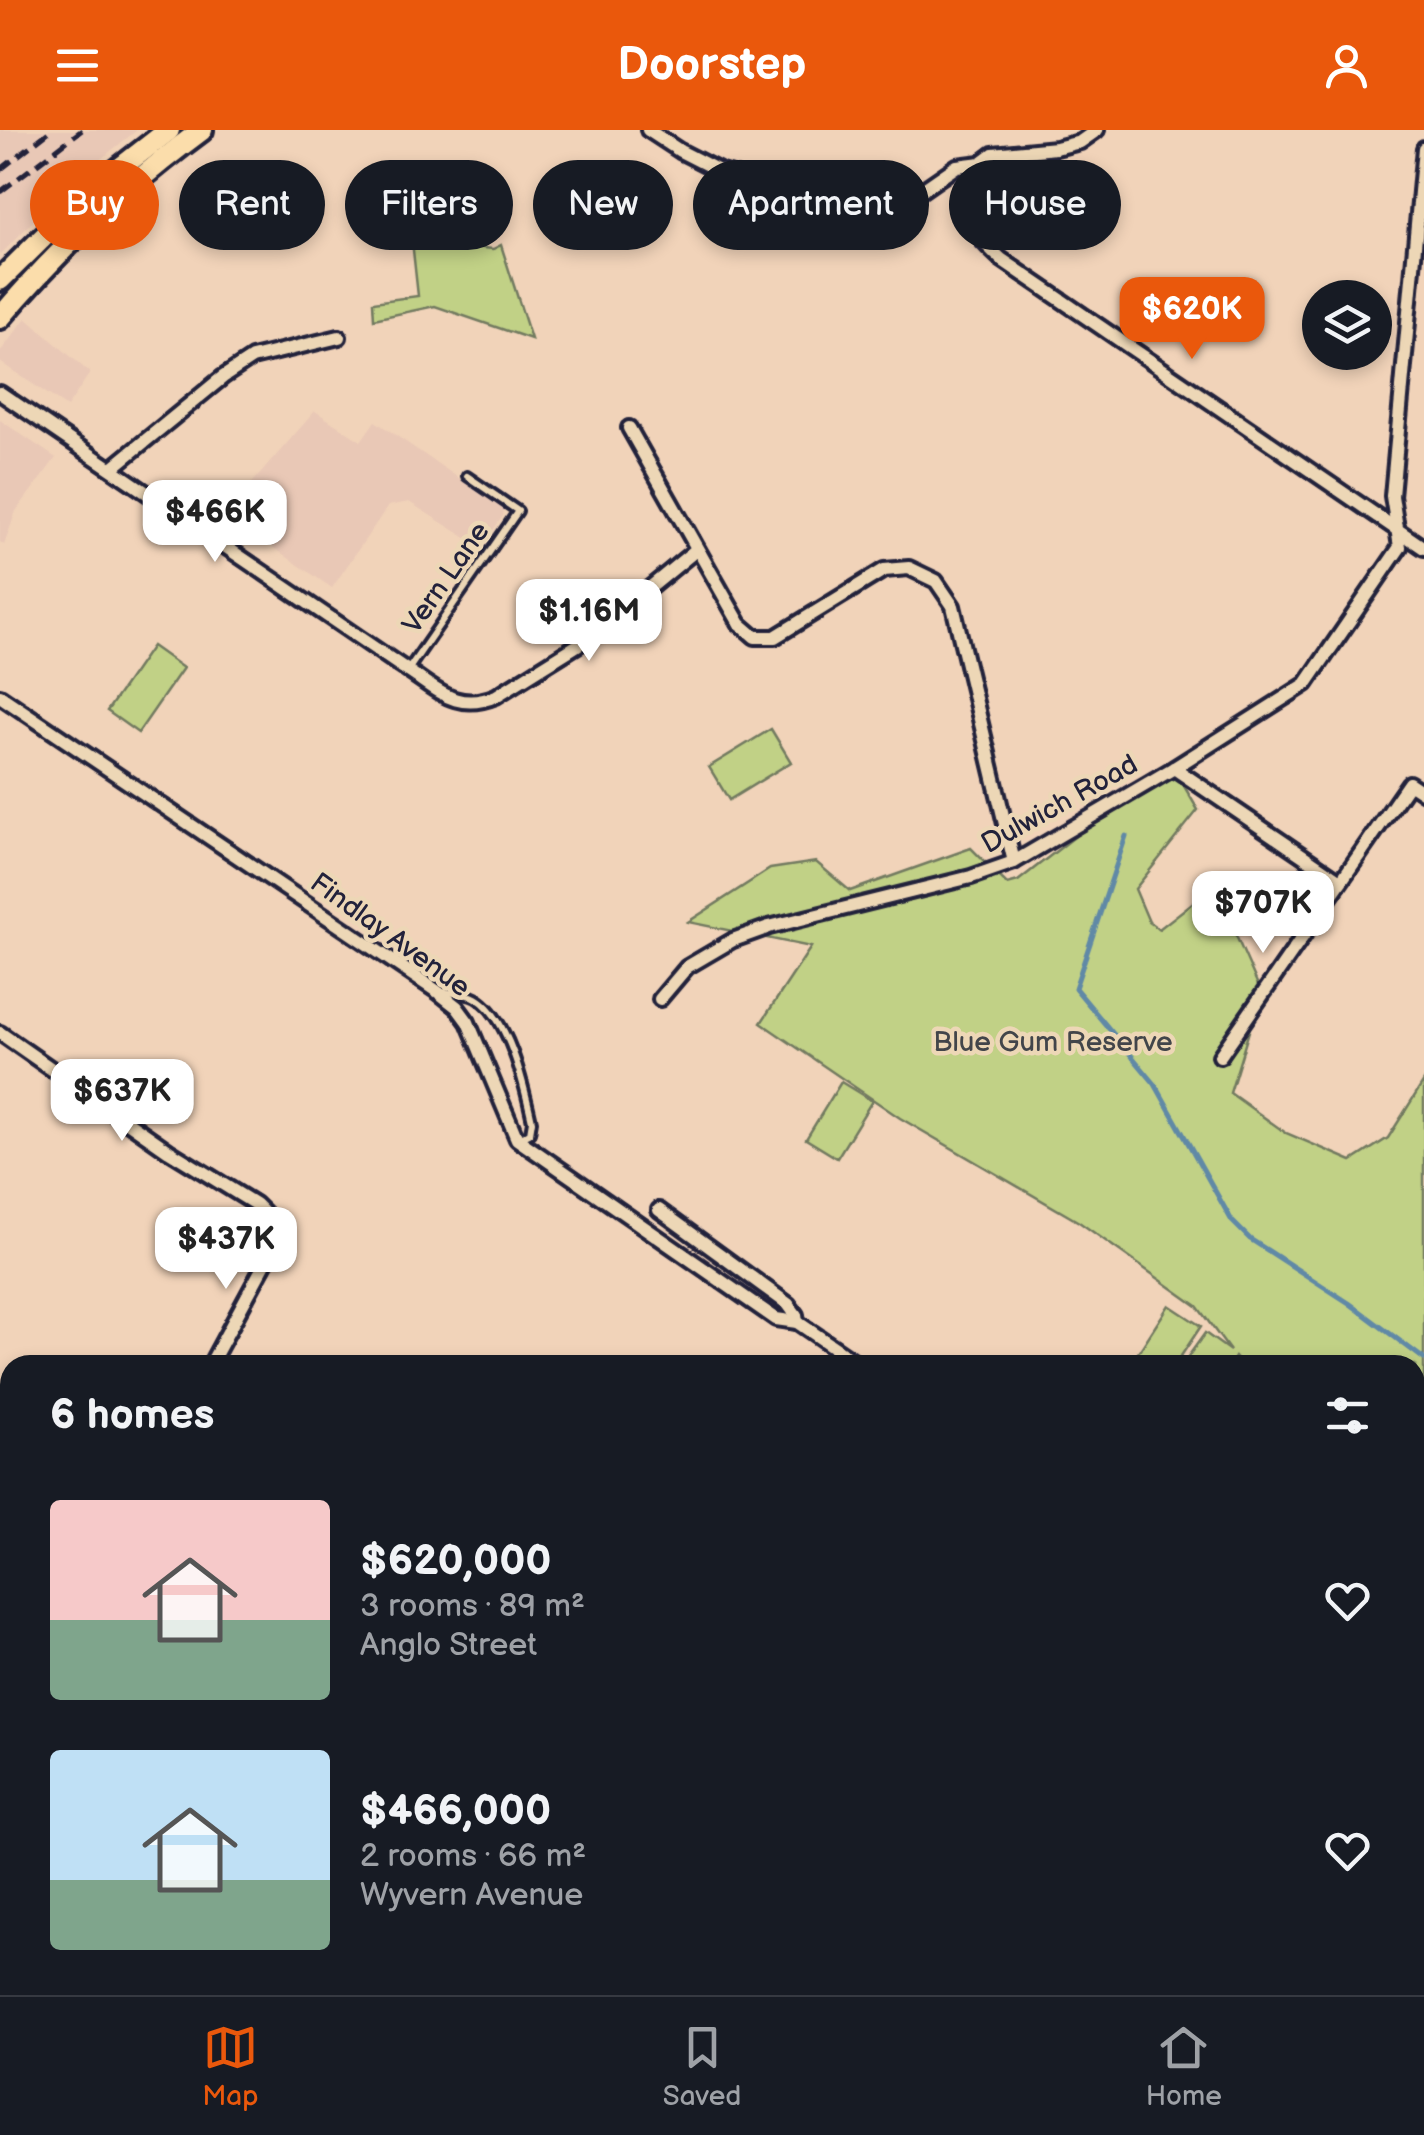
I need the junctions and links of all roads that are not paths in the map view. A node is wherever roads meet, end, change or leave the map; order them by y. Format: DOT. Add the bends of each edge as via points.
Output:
graph roads {
  1 [pos="169,130"];
  2 [pos="202,130"];
  3 [pos="648,130"];
  4 [pos="1098,130"];
  5 [pos="1424,148"];
  6 [pos="985,160"];
  7 [pos="949,172"];
  8 [pos="991,250"];
  9 [pos="0,280"];
  10 [pos="0,318"];
  11 [pos="339,338"];
  12 [pos="0,393"];
  13 [pos="629,428"];
  14 [pos="112,468"];
  15 [pos="467,476"];
  16 [pos="1398,532"];
  17 [pos="1424,548"];
  18 [pos="696,549"];
  19 [pos="408,670"];
  20 [pos="0,696"];
  21 [pos="1174,768"];
  22 [pos="1424,793"];
  23 [pos="1014,862"];
  24 [pos="1340,880"];
  25 [pos="438,992"];
  26 [pos="660,1000"];
  27 [pos="0,1033"];
  28 [pos="1220,1056"];
  29 [pos="517,1140"];
  30 [pos="660,1210"];
  31 [pos="797,1322"];
  32 [pos="215,1355"];
  33 [pos="845,1355"];
  1 -- 9 [label="highway" via="64,214"];
  2 -- 10 [label="highway" via="50,263"];
  3 -- 7 [label="street" via="739,177 794,181 835,201 902,198"];
  4 -- 6 [label="street" via="1080,142"];
  5 -- 16 [label="street" via="1392,496"];
  8 -- 16 [label="street"];
  11 -- 14 [label="street" via="252,358"];
  12 -- 14 [label="street"];
  13 -- 18 [label="street"];
  14 -- 19 [label="street"];
  15 -- 19 [label="lane, Vern Lane" via="518,512"];
  16 -- 17 [label="street"];
  16 -- 21 [label="street, Dulwich Road" via="1400,547 1306,684"];
  18 -- 19 [label="street" via="589,638 480,702 454,700"];
  18 -- 23 [label="street" via="740,624 755,637 776,637 884,570 910,568 936,581 953,606"];
  20 -- 25 [label="street, Findlay Avenue"];
  21 -- 23 [label="street, Dulwich Road"];
  21 -- 24 [label="street"];
  22 -- 24 [label="street" via="1409,783"];
  23 -- 26 [label="street, Dulwich Road" via="751,934 688,967"];
  24 -- 28 [label="street"];
  25 -- 29 [label="street, Findlay Avenue" via="468,1022"];
  25 -- 29 [label="lane" via="473,995 492,1010 510,1042 532,1121 530,1133"];
  27 -- 32 [label="street" via="272,1221 272,1252"];
  29 -- 31 [label="street" via="776,1319"];
  30 -- 31 [label="street" via="788,1304"];
  31 -- 33 [label="street"];
}
